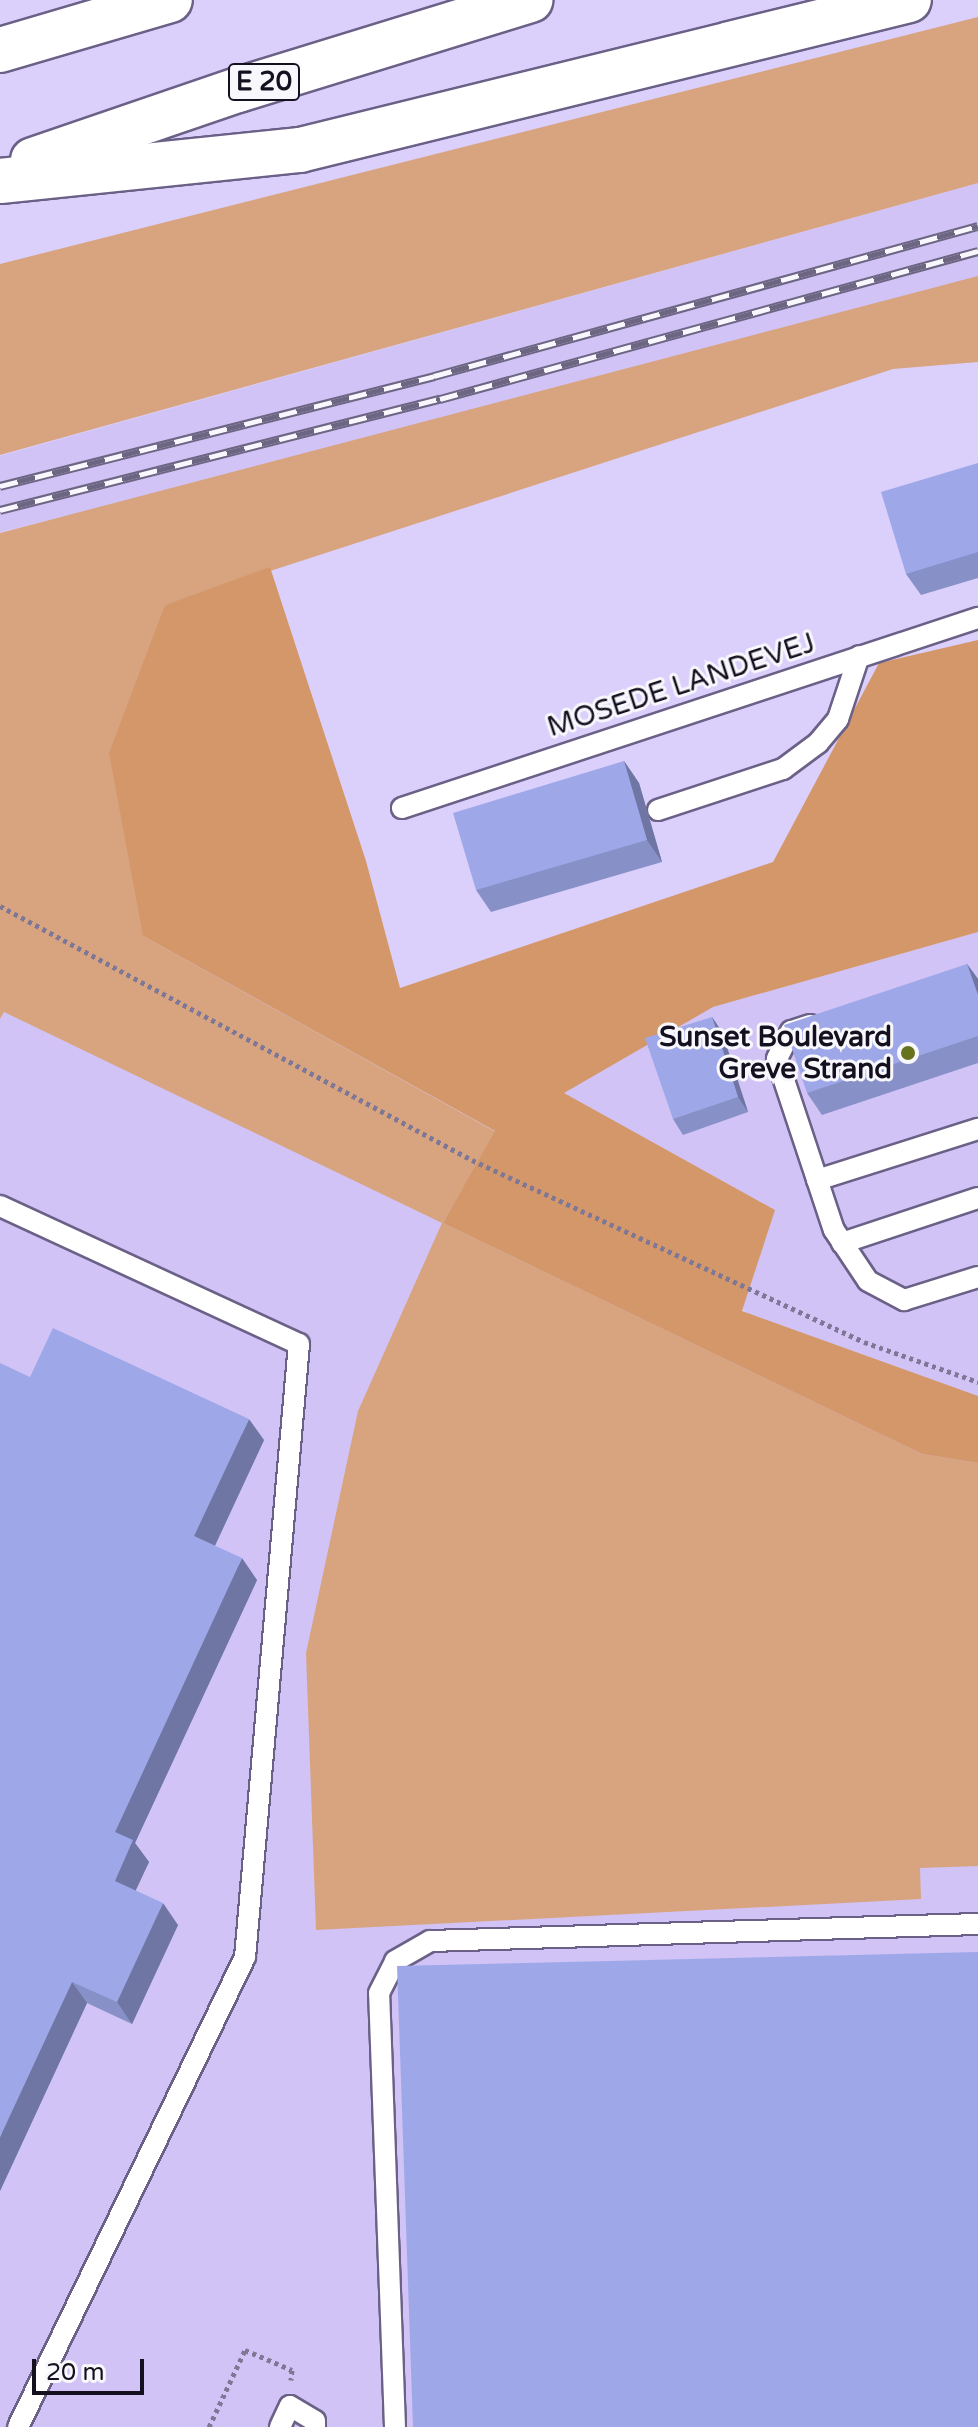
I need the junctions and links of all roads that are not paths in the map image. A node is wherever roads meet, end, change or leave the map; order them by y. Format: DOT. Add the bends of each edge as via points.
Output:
graph roads {
  1 [pos="170,0"];
  2 [pos="530,0"];
  3 [pos="909,0"];
  4 [pos="0,50"];
  5 [pos="0,171"];
  6 [pos="0,181"];
  7 [pos="978,618"];
  8 [pos="859,656"];
  9 [pos="402,808"];
  10 [pos="658,810"];
  11 [pos="834,1018"];
  12 [pos="978,1129"];
  13 [pos="817,1180"];
  14 [pos="978,1198"];
  15 [pos="0,1206"];
  16 [pos="842,1243"];
  17 [pos="978,1277"];
  18 [pos="978,1924"];
  19 [pos="18,2427"];
  20 [pos="280,2427"];
  21 [pos="315,2427"];
  22 [pos="395,2427"];
  1 -- 4 [label="highway"];
  2 -- 5 [label="highway, E 20" via="238,90"];
  3 -- 6 [label="highway" via="300,150"];
  7 -- 8 [label="lane, MOSEDE LANDEVEJ"];
  8 -- 9 [label="lane, MOSEDE LANDEVEJ"];
  8 -- 10 [label="lane" via="838,719 818,743 783,769"];
  11 -- 13 [label="lane" via="791,1031 777,1059"];
  12 -- 13 [label="lane"];
  13 -- 16 [label="lane"];
  14 -- 16 [label="lane"];
  15 -- 19 [label="lane" via="299,1344 245,1957"];
  16 -- 17 [label="lane" via="868,1281 904,1300"];
  18 -- 22 [label="lane" via="430,1941 395,1961 379,1993"];
  20 -- 21 [label="lane" via="290,2406 315,2421"];
}
